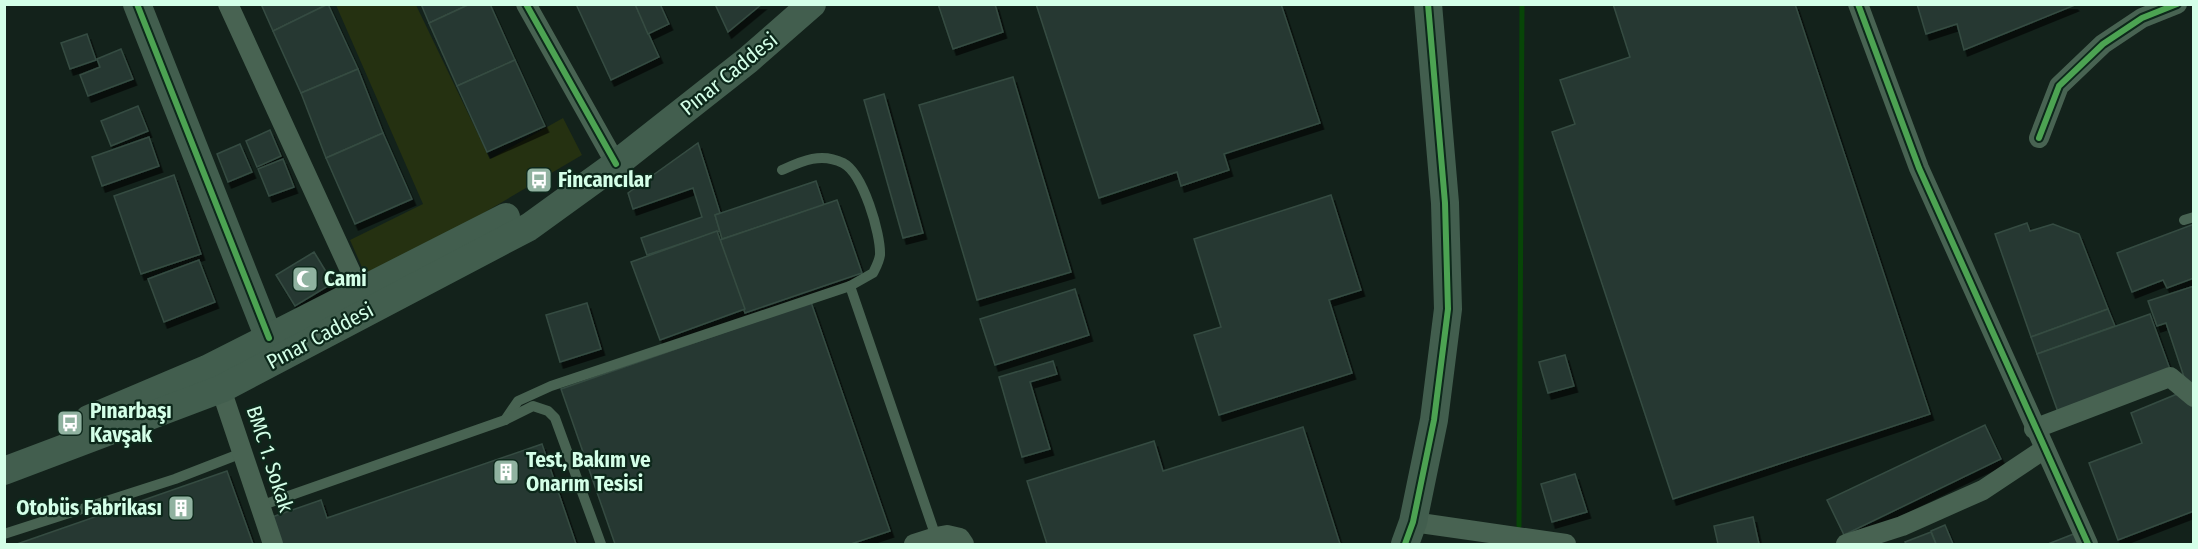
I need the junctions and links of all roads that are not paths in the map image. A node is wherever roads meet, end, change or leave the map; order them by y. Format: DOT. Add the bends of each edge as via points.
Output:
graph roads {
  1 [pos="137,4"];
  2 [pos="228,4"];
  3 [pos="526,4"];
  4 [pos="812,4"];
  5 [pos="1428,4"];
  6 [pos="1858,4"];
  7 [pos="2177,4"];
  8 [pos="2039,138"];
  9 [pos="616,164"];
  10 [pos="782,170"];
  11 [pos="850,286"];
  12 [pos="360,292"];
  13 [pos="269,338"];
  14 [pos="221,389"];
  15 [pos="2193,397"];
  16 [pos="505,420"];
  17 [pos="2034,429"];
  18 [pos="2043,450"];
  19 [pos="242,453"];
  20 [pos="4,454"];
  21 [pos="4,471"];
  22 [pos="260,506"];
  23 [pos="1409,533"];
  24 [pos="4,534"];
  25 [pos="936,537"];
  26 [pos="273,544"];
  27 [pos="601,544"];
  28 [pos="914,544"];
  29 [pos="964,544"];
  30 [pos="1566,544"];
  31 [pos="1846,544"];
  32 [pos="2088,544"];
  1 -- 13 [label="main road"];
  2 -- 12 [label="street"];
  3 -- 9 [label="street"];
  4 -- 9 [label="main road, Pınar Caddesi"];
  5 -- 23 [label="main road" via="1445,203 1448,309 1434,420"];
  6 -- 17 [label="street" via="1919,168"];
  7 -- 8 [label="street" via="2142,18 2103,44 2059,86"];
  9 -- 12 [label="main road, Pınar Caddesi"];
  9 -- 14 [label="main road, Pınar Caddesi" via="529,227"];
  10 -- 11 [label="lane" via="820,157 845,163 862,186 877,230 880,253 873,273"];
  11 -- 16 [label="lane" via="551,386 518,401"];
  11 -- 25 [label="lane"];
  12 -- 13 [label="main road, Pınar Caddesi"];
  13 -- 20 [label="main road, Pınar Caddesi" via="207,369"];
  14 -- 19 [label="street, BMC 1. Sokak"];
  14 -- 21 [label="main road, Pınar Caddesi"];
  15 -- 17 [label="street" via="2170,377"];
  16 -- 22 [label="lane"];
  16 -- 27 [label="lane" via="533,406 555,418"];
  17 -- 18 [label="street"];
  18 -- 31 [label="street" via="1983,490 1902,526"];
  18 -- 32 [label="street"];
  19 -- 22 [label="street, BMC 1. Sokak"];
  19 -- 24 [label="lane" via="175,479"];
  22 -- 26 [label="street, BMC 1. Sokak"];
  23 -- 30 [label="street"];
  25 -- 28 [label="street"];
  25 -- 29 [label="street" via="960,538"];
}
